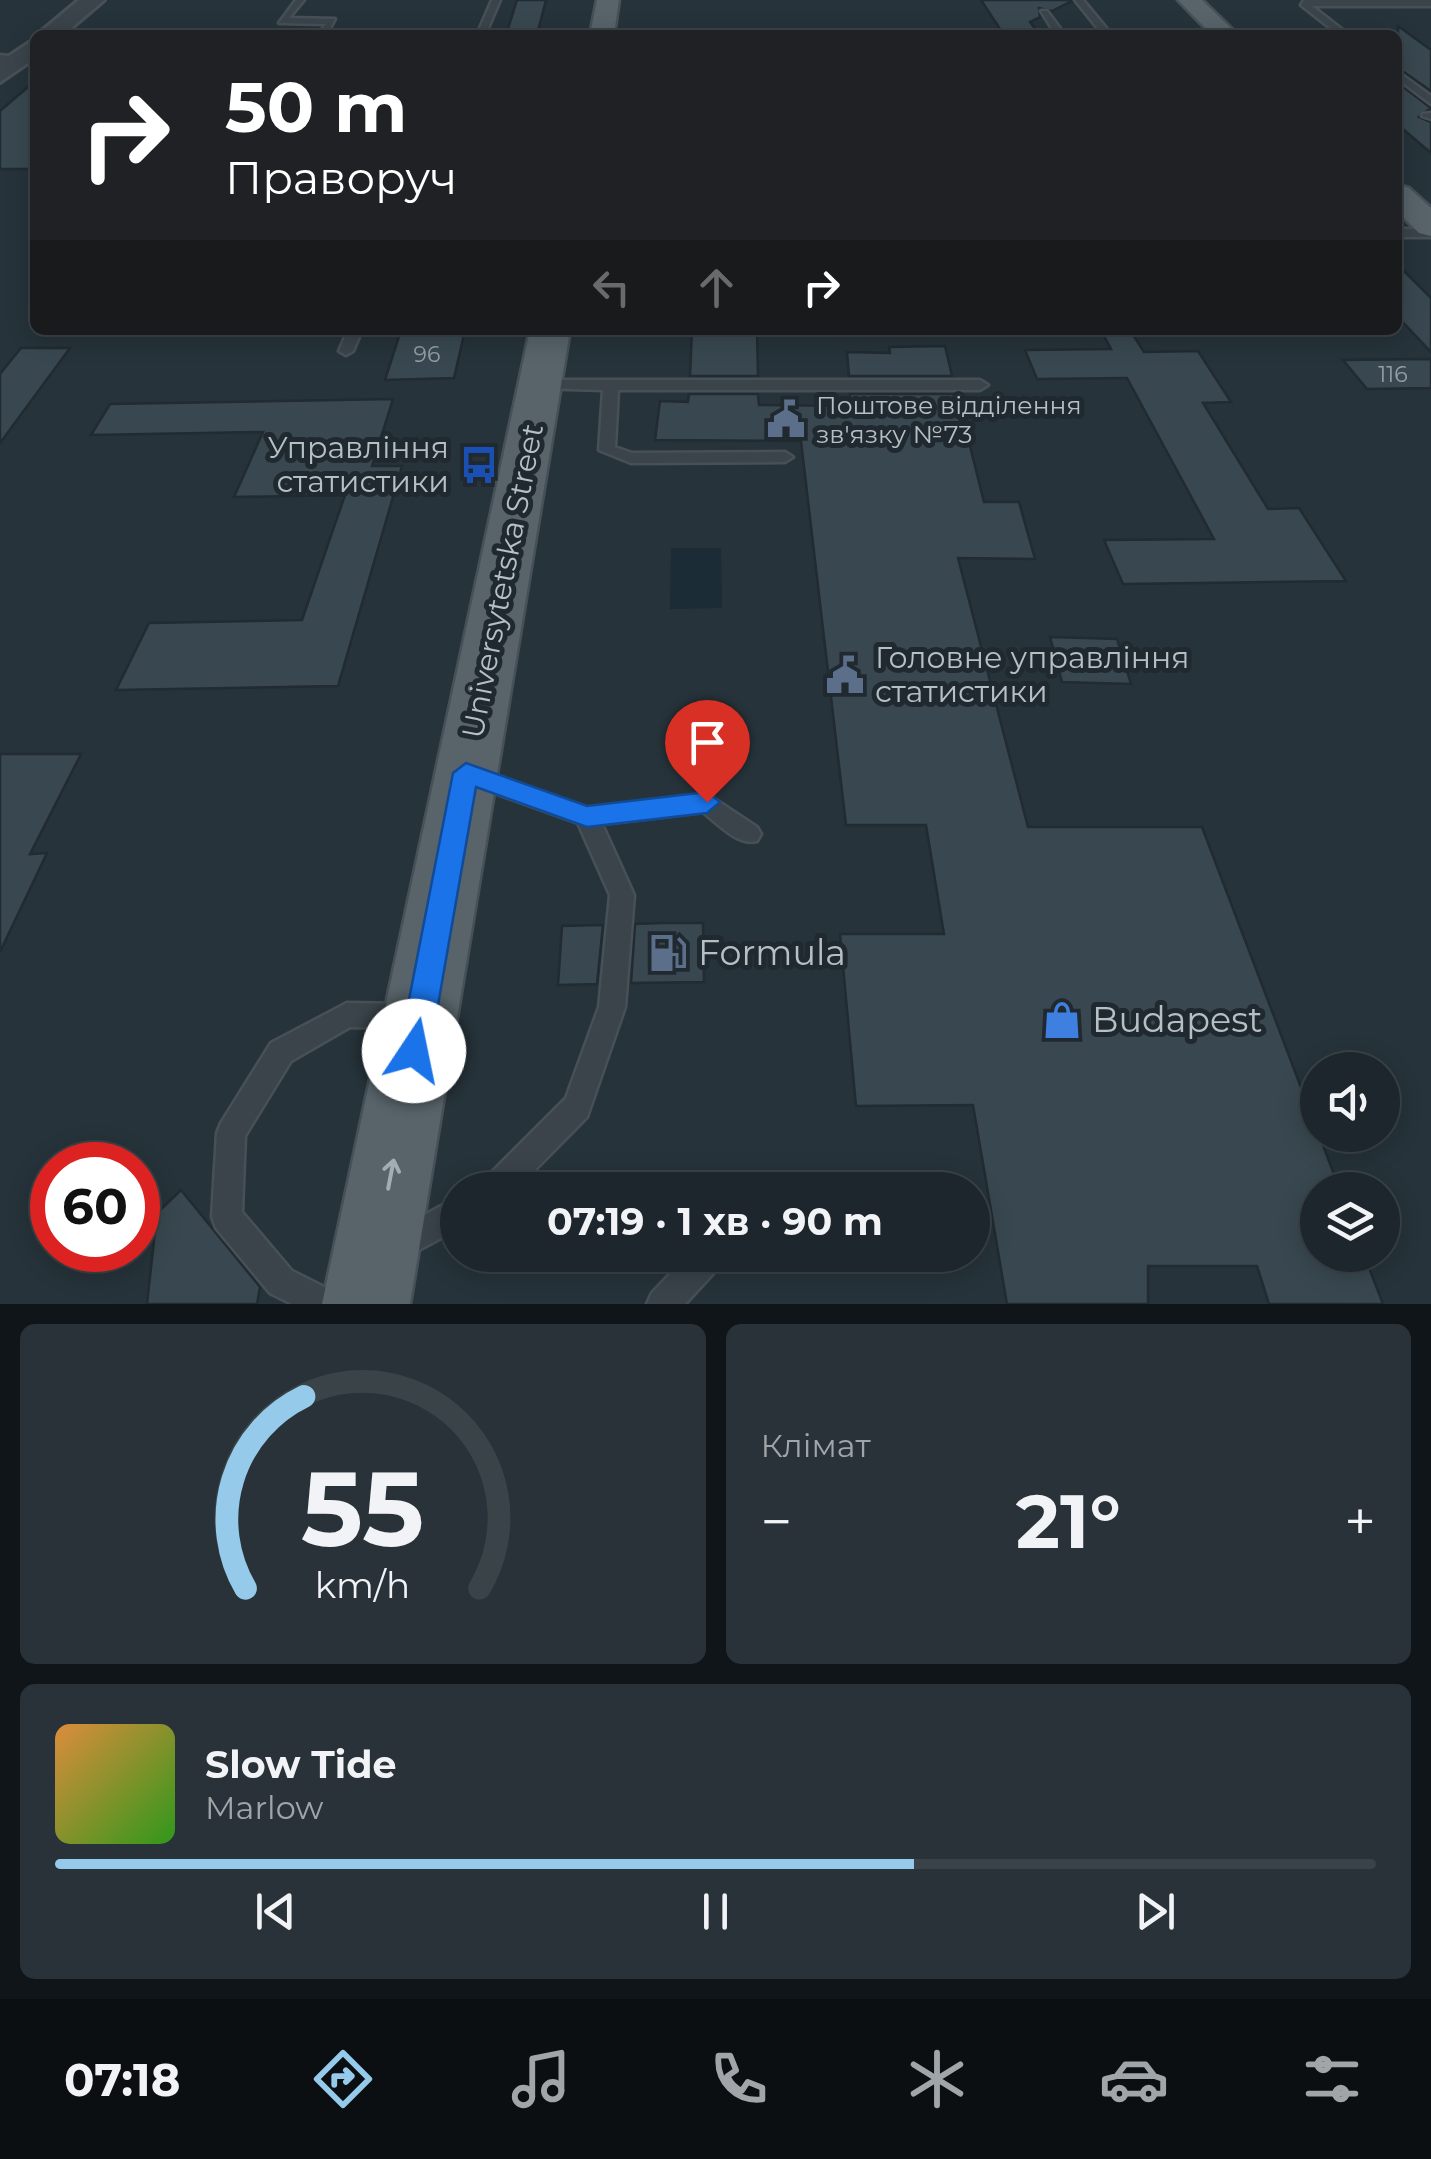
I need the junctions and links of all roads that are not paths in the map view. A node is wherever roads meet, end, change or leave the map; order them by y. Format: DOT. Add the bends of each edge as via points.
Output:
graph roads {
  1 [pos="93,0"];
  2 [pos="300,0"];
  3 [pos="496,0"];
  4 [pos="608,0"];
  5 [pos="1079,0"];
  6 [pos="1189,0"];
  7 [pos="1401,2"];
  8 [pos="1431,3"];
  9 [pos="1044,13"];
  10 [pos="55,30"];
  11 [pos="326,30"];
  12 [pos="482,30"];
  13 [pos="603,30"];
  14 [pos="1057,30"];
  15 [pos="1104,30"];
  16 [pos="1221,30"];
  17 [pos="1339,30"];
  18 [pos="1402,78"];
  19 [pos="1431,101"];
  20 [pos="1402,199"];
  21 [pos="1431,230"];
  22 [pos="1402,234"];
  23 [pos="353,335"];
  24 [pos="549,335"];
  25 [pos="346,351"];
  26 [pos="540,385"];
  27 [pos="612,385"];
  28 [pos="980,385"];
  29 [pos="785,458"];
  30 [pos="466,773"];
  31 [pos="587,817"];
  32 [pos="750,834"];
  33 [pos="421,1016"];
  34 [pos="512,1172"];
  35 [pos="440,1225"];
  36 [pos="692,1272"];
  37 [pos="355,1289"];
  38 [pos="662,1304"];
  1 -- 10 [label="street"];
  2 -- 11 [label="lane" via="282,21 332,21"];
  3 -- 12 [label="lane"];
  4 -- 13 [label="main road"];
  5 -- 15 [label="lane"];
  6 -- 16 [label="main road"];
  7 -- 8 [label="lane"];
  7 -- 17 [label="lane" via="1304,3"];
  9 -- 14 [label="lane"];
  18 -- 19 [label="lane"];
  20 -- 21 [label="main road"];
  21 -- 22 [label="lane"];
  23 -- 25 [label="lane"];
  24 -- 26 [label="main road, Universytetska Street"];
  26 -- 27 [label="lane"];
  26 -- 30 [label="main road, Universytetska Street"];
  27 -- 28 [label="lane"];
  27 -- 29 [label="lane" via="613,454"];
  30 -- 31 [label="lane"];
  30 -- 33 [label="main road, Universytetska Street"];
  31 -- 32 [label="lane" via="707,802"];
  31 -- 34 [label="lane" via="622,894 612,1007 577,1107"];
  37 -- 33 [label="main road, Universytetska Street, one-way"];
  33 -- 37 [label="lane" via="347,1015 281,1052 231,1132 227,1217 281,1282"];
  35 -- 37 [label="lane"];
  36 -- 38 [label="lane"];
}
